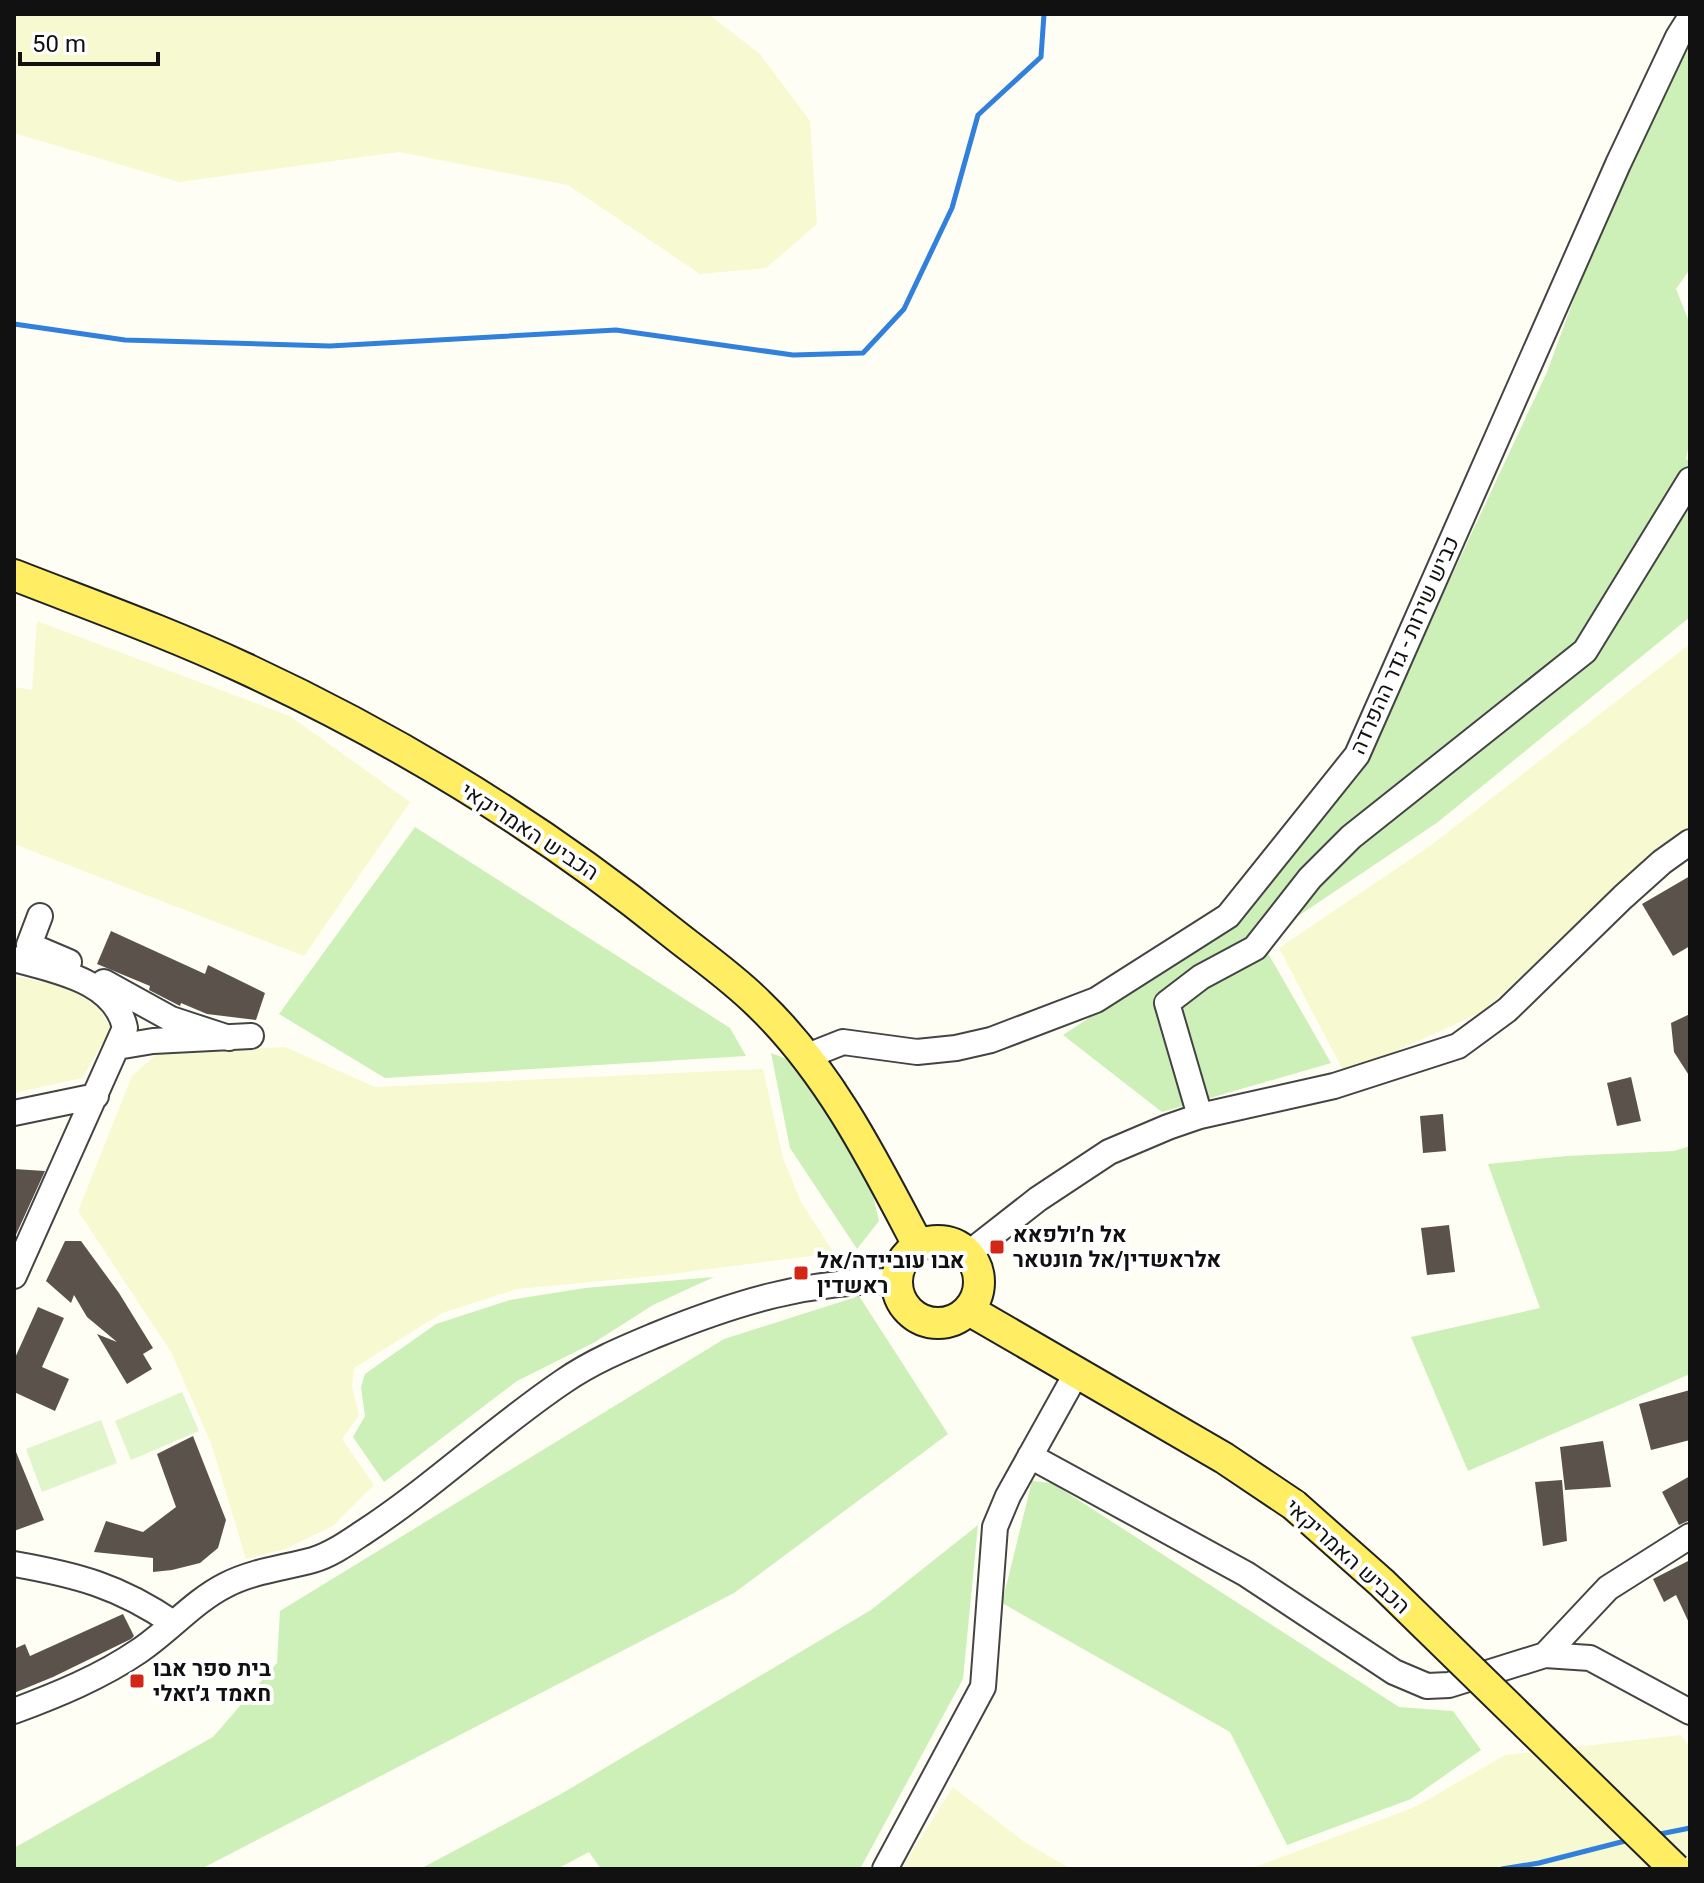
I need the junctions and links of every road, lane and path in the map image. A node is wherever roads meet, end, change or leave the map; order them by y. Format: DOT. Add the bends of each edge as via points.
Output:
graph roads {
  1 [pos="1690,18"];
  2 [pos="1690,480"];
  3 [pos="14,575"];
  4 [pos="1690,842"];
  5 [pos="40,916"];
  6 [pos="14,959"];
  7 [pos="117,1047"];
  8 [pos="805,1057"];
  9 [pos="96,1096"];
  10 [pos="14,1113"];
  11 [pos="1200,1116"];
  12 [pos="918,1245"];
  13 [pos="969,1253"];
  14 [pos="14,1276"];
  15 [pos="897,1281"];
  16 [pos="969,1310"];
  17 [pos="1076,1374"];
  18 [pos="1030,1456"];
  19 [pos="1690,1536"];
  20 [pos="14,1564"];
  21 [pos="173,1623"];
  22 [pos="1545,1655"];
  23 [pos="14,1711"];
  24 [pos="1690,1712"];
  25 [pos="885,1869"];
  26 [pos="1675,1869"];
  1 -- 8 [label="street, כביש שירות - גדר ההפרדה" via="1618,164 1357,755 1228,916 1096,1000 991,1040 917,1052 843,1042"];
  2 -- 11 [label="street" via="1585,651 1351,837 1310,878 1255,948 1201,977 1167,1003"];
  3 -- 8 [label="main road, הכביש האמריקאי" via="244,668 420,760 627,896 759,1004"];
  4 -- 11 [label="street" via="1623,897 1507,1010 1458,1046 1319,1090"];
  5 -- 7 [label="street" via="29,945 82,968 171,1019 240,1037"];
  6 -- 7 [label="street" via="96,986 122,1014 125,1028"];
  7 -- 9 [label="street"];
  8 -- 12 [label="main road, הכביש האמריקאי" via="833,1092"];
  9 -- 10 [label="street"];
  9 -- 14 [label="street"];
  11 -- 13 [label="street" via="1109,1152"];
  12 -- 13 [label="main road" via="945,1240"];
  12 -- 15 [label="main road" via="903,1260"];
  13 -- 16 [label="main road" via="980,1275"];
  15 -- 16 [label="main road" via="906,1308 930,1323 957,1319"];
  15 -- 21 [label="street" via="851,1280 789,1291 723,1309 599,1360 338,1549 244,1577"];
  16 -- 17 [label="main road, הכביש האמריקאי"];
  17 -- 18 [label="street"];
  17 -- 26 [label="main road, הכביש האמריקאי, bridge" via="1224,1458 1294,1505 1382,1583"];
  18 -- 22 [label="street" via="1246,1574 1394,1672 1427,1686 1449,1685"];
  18 -- 25 [label="street" via="995,1527 983,1687"];
  19 -- 22 [label="street" via="1608,1588"];
  20 -- 21 [label="street" via="109,1587"];
  21 -- 23 [label="street" via="108,1671"];
  22 -- 24 [label="street" via="1590,1658"];
}
